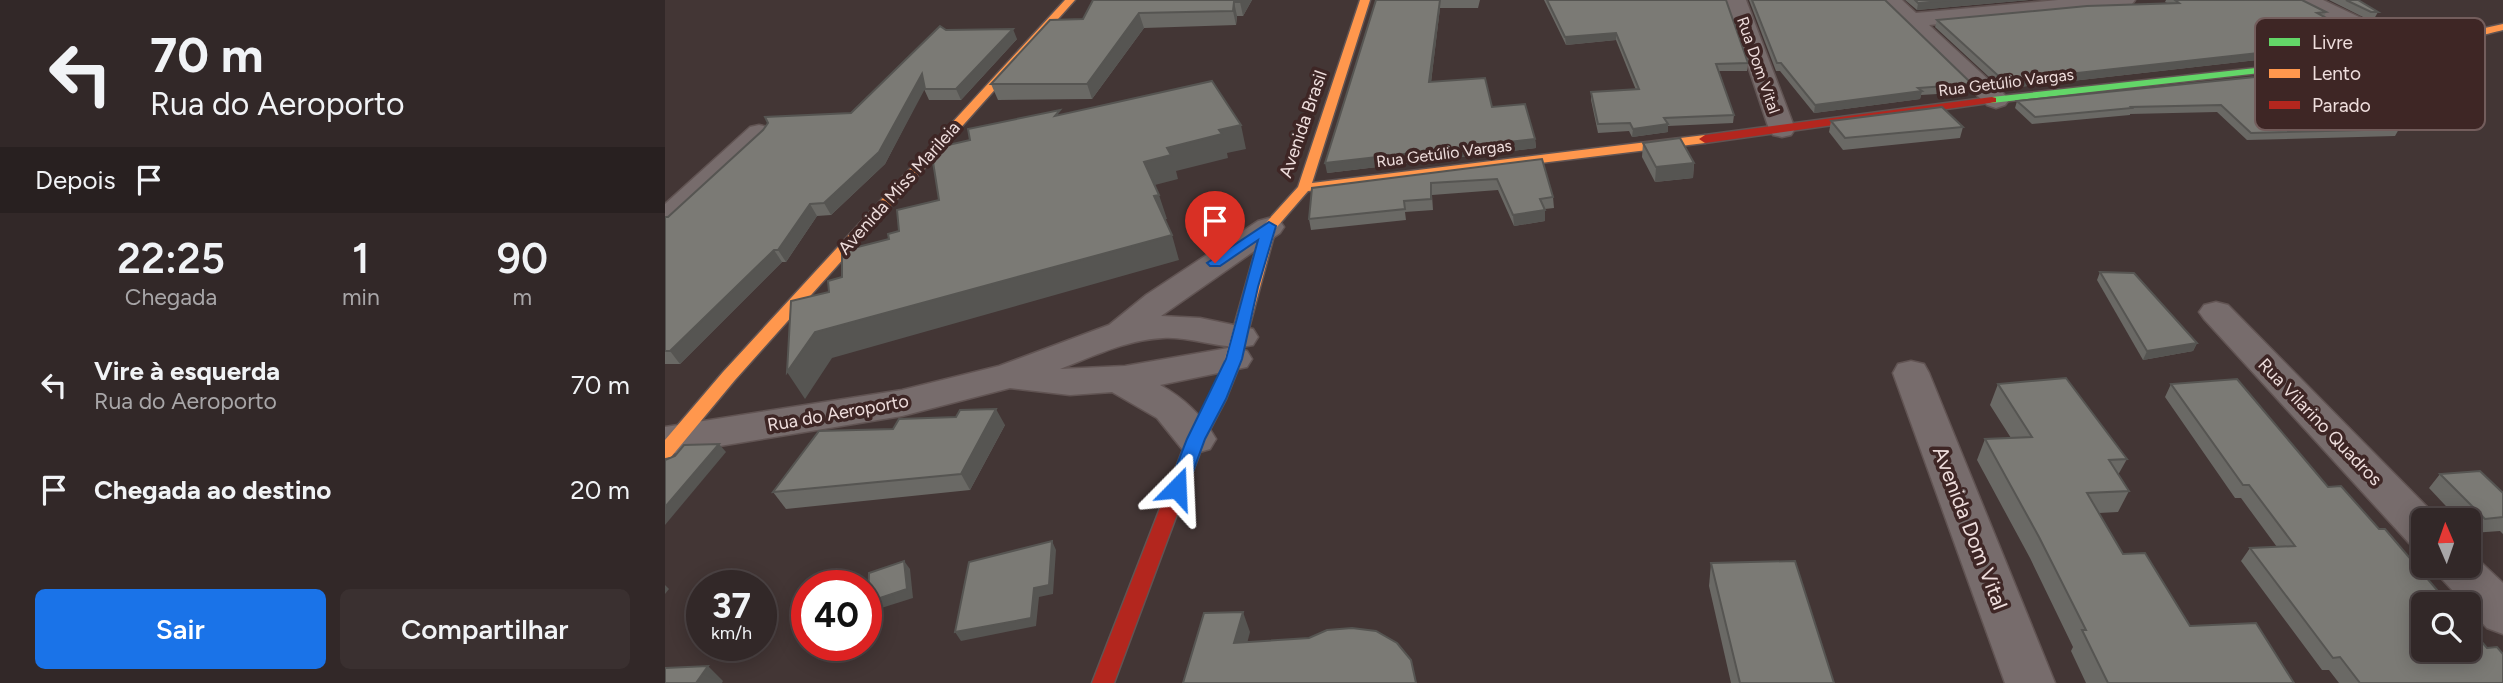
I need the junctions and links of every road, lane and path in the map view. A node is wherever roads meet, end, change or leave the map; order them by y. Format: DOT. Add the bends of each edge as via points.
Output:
graph roads {
  1 [pos="1070,0"];
  2 [pos="1365,0"];
  3 [pos="1737,0"];
  4 [pos="1890,0"];
  5 [pos="2125,0"];
  6 [pos="2306,0"];
  7 [pos="2343,18"];
  8 [pos="1913,20"];
  9 [pos="2503,27"];
  10 [pos="2485,31"];
  11 [pos="2255,71"];
  12 [pos="1996,100"];
  13 [pos="1782,130"];
  14 [pos="759,133"];
  15 [pos="1304,188"];
  16 [pos="665,220"];
  17 [pos="1269,226"];
  18 [pos="2216,313"];
  19 [pos="1121,333"];
  20 [pos="1238,348"];
  21 [pos="1911,373"];
  22 [pos="729,376"];
  23 [pos="1009,376"];
  24 [pos="1114,378"];
  25 [pos="668,438"];
  26 [pos="1196,439"];
  27 [pos="2411,517"];
  28 [pos="2469,578"];
  29 [pos="2503,614"];
  30 [pos="1103,683"];
  31 [pos="2029,683"];
  1 -- 22 [label="street, Avenida Miss Marileia"];
  2 -- 15 [label="street, Avenida Brasil"];
  3 -- 13 [label="street, Rua Dom Vital"];
  4 -- 8 [label="street"];
  5 -- 8 [label="street"];
  6 -- 7 [label="street"];
  8 -- 12 [label="street"];
  9 -- 10 [label="street, Rua Getúlio Vargas"];
  11 -- 12 [label="street, Rua Getúlio Vargas"];
  12 -- 13 [label="street, Rua Getúlio Vargas"];
  13 -- 15 [label="street, Rua Getúlio Vargas"];
  14 -- 16 [label="street"];
  15 -- 17 [label="street, Avenida Brasil"];
  17 -- 19 [label="street"];
  17 -- 20 [label="street, Avenida Brasil"];
  18 -- 27 [label="street, Rua Vilarino Quadros"];
  19 -- 20 [label="street" via="1164,327 1200,329"];
  19 -- 23 [label="street"];
  20 -- 24 [label="street"];
  20 -- 26 [label="street, Avenida Brasil"];
  21 -- 31 [label="street, Avenida Dom Vital"];
  22 -- 25 [label="street, Avenida Miss Marileia"];
  23 -- 24 [label="street" via="1076,382"];
  23 -- 25 [label="street, Rua do Aeroporto" via="862,411"];
  24 -- 26 [label="street" via="1167,405"];
  26 -- 30 [label="street, Avenida Brasil"];
  28 -- 29 [label="street"];
}
